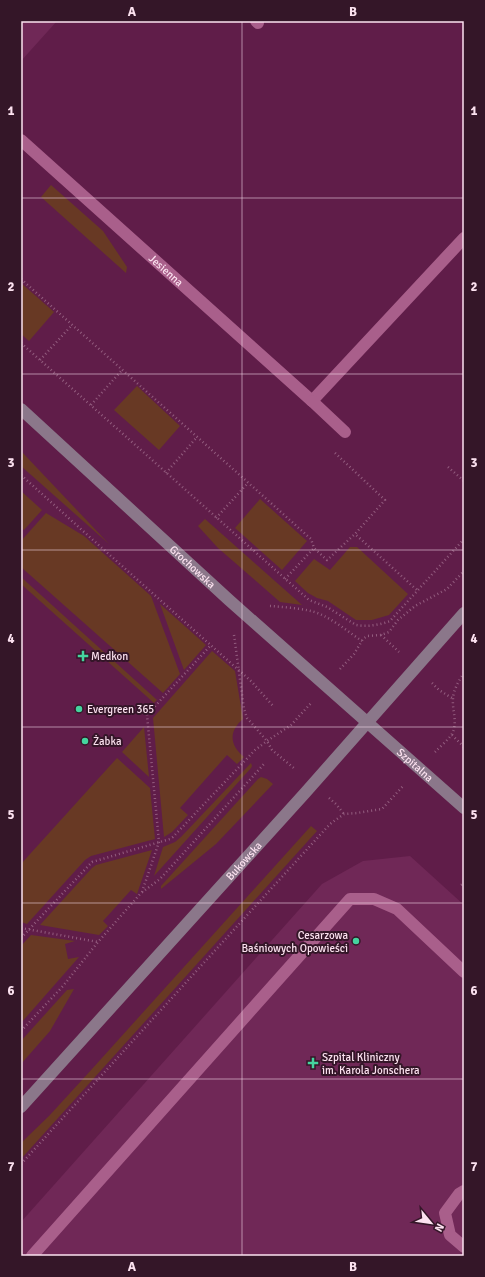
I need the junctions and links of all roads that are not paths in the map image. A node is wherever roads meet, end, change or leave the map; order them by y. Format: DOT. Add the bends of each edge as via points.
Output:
graph roads {
  1 [pos="21,140"];
  2 [pos="464,238"];
  3 [pos="312,402"];
  4 [pos="21,410"];
  5 [pos="345,432"];
  6 [pos="464,613"];
  7 [pos="366,722"];
  8 [pos="464,808"];
  9 [pos="464,972"];
  10 [pos="21,1107"];
  11 [pos="464,1191"];
  12 [pos="464,1247"];
  13 [pos="32,1256"];
  1 -- 3 [label="street, Jesienna"];
  2 -- 3 [label="street"];
  3 -- 5 [label="street, Jesienna"];
  4 -- 7 [label="main road, Grochowska"];
  6 -- 7 [label="main road, Bukowska"];
  7 -- 8 [label="main road, Szpitalna"];
  7 -- 10 [label="main road, Bukowska"];
  9 -- 13 [label="street" via="396,909 374,899 350,899"];
  11 -- 12 [label="street" via="458,1194 446,1213 450,1235"];
}
